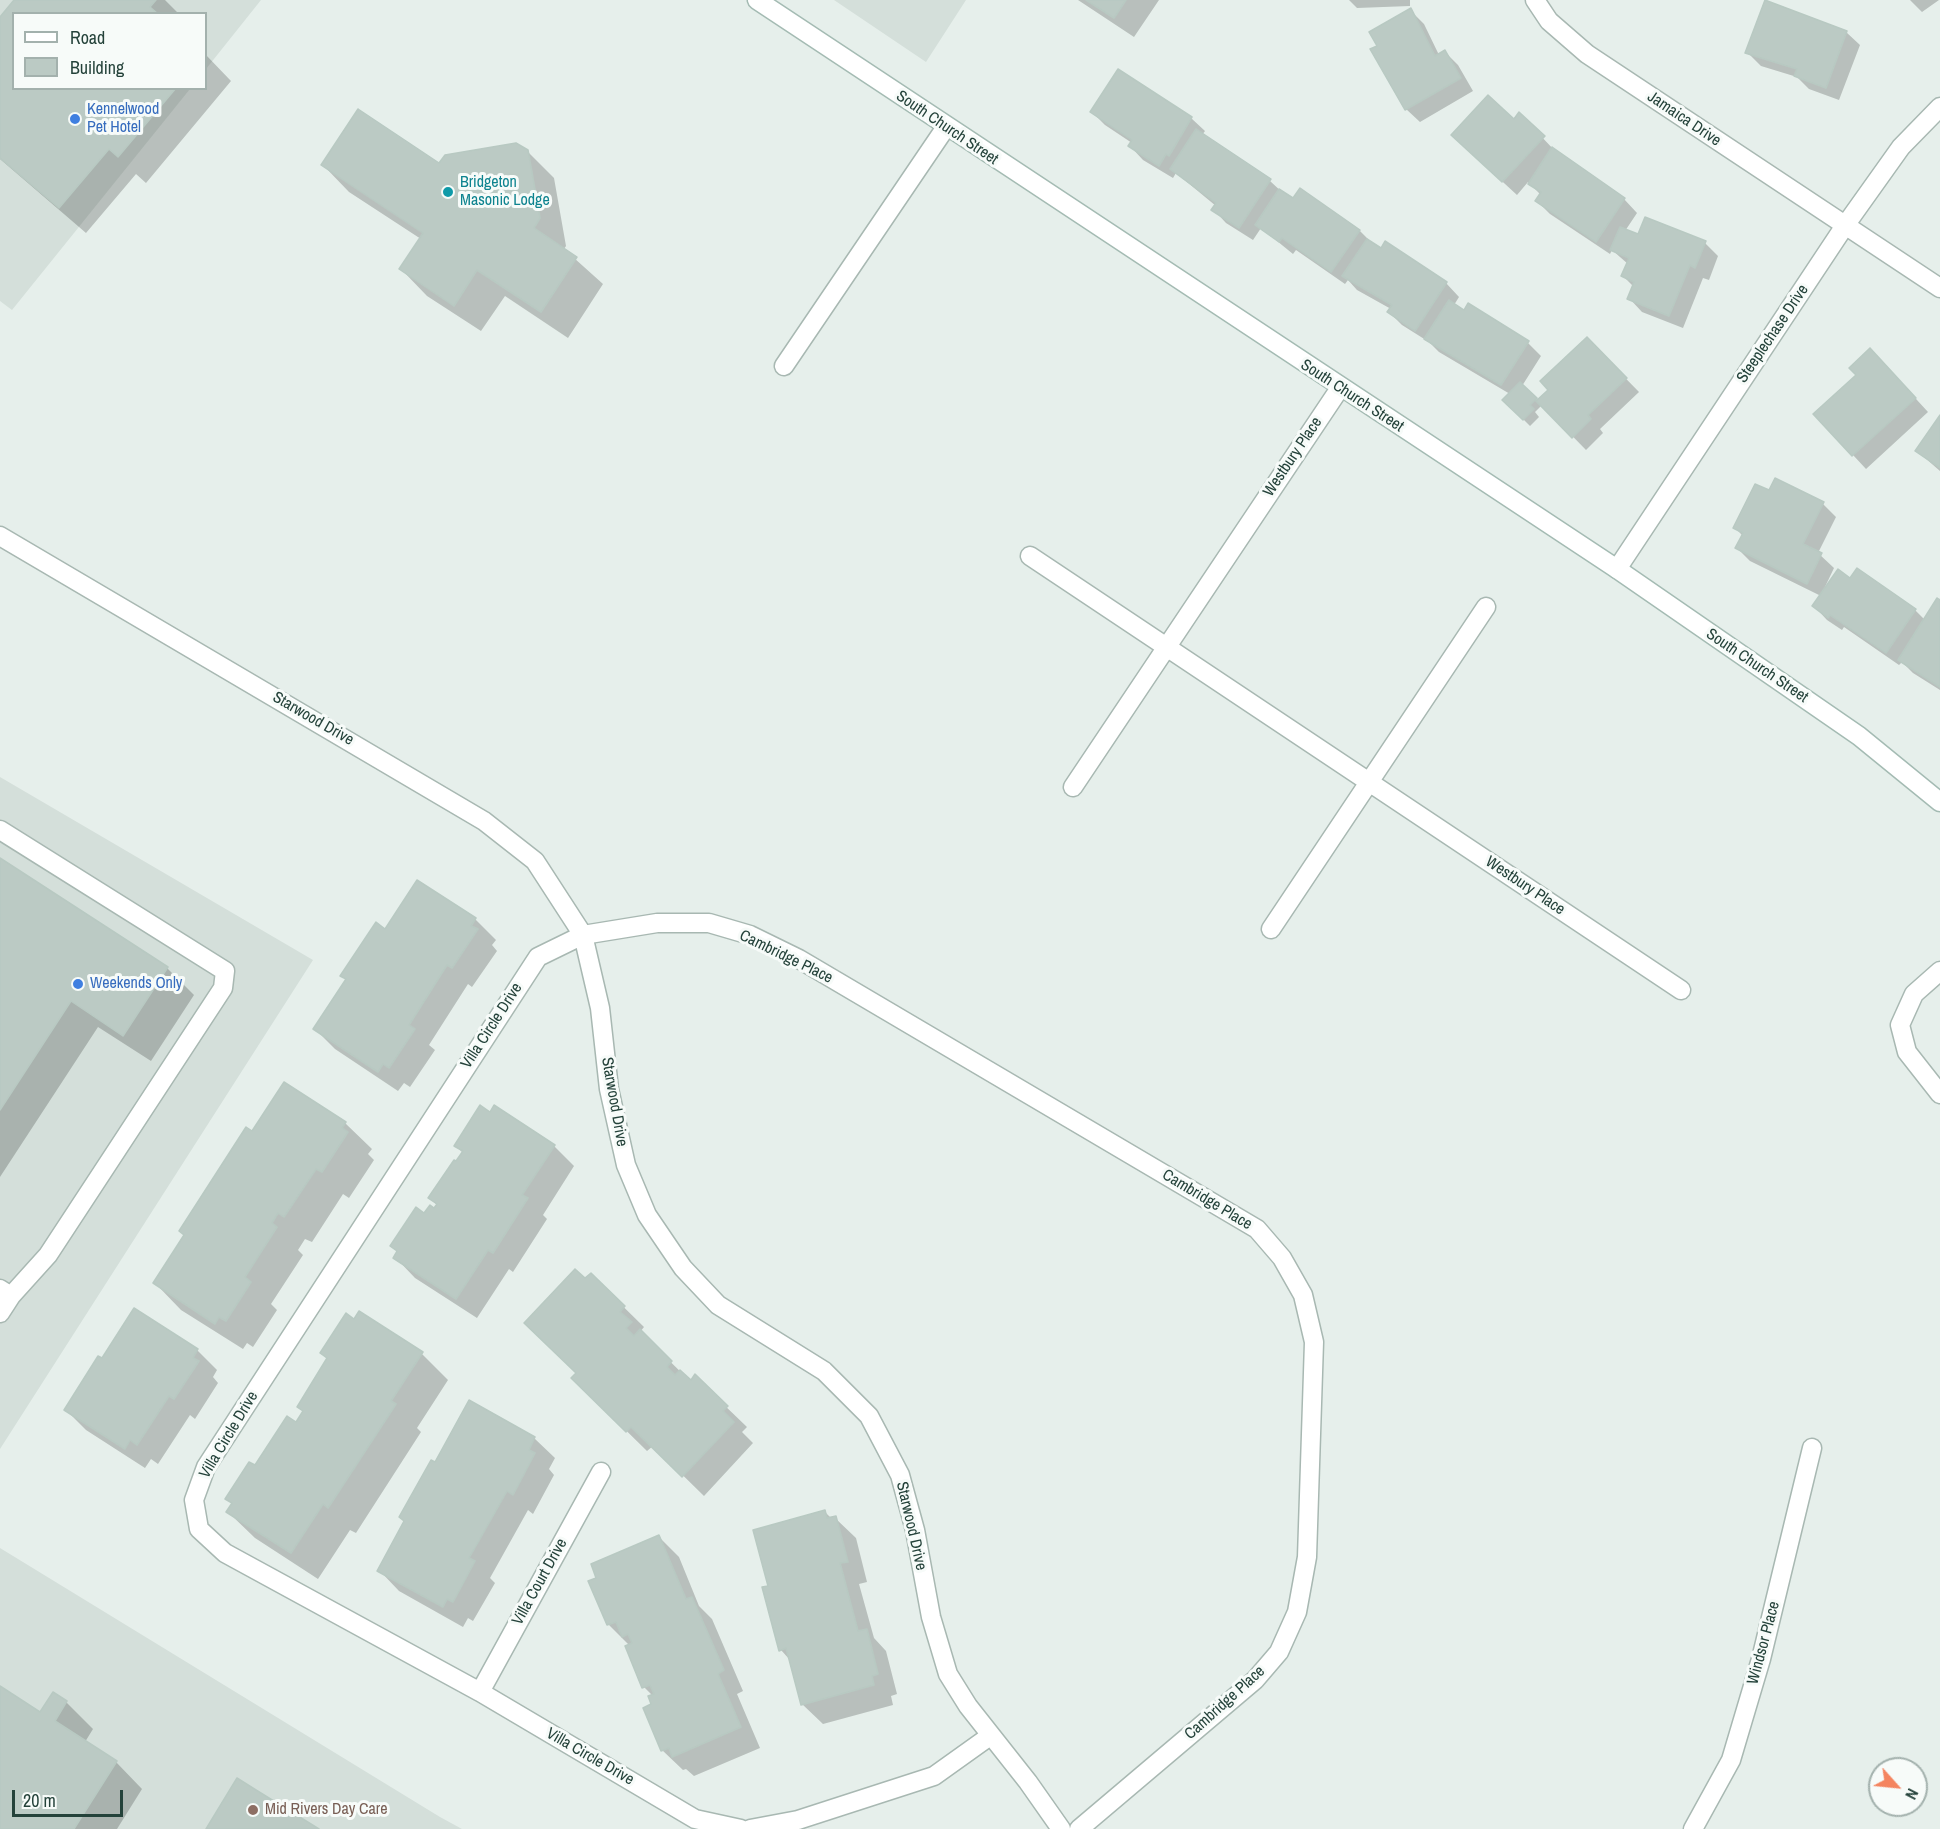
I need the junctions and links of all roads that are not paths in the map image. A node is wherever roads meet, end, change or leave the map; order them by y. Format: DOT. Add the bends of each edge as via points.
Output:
graph roads {
  1 [pos="757,0"];
  2 [pos="1535,0"];
  3 [pos="1940,107"];
  4 [pos="946,127"];
  5 [pos="1844,227"];
  6 [pos="1940,288"];
  7 [pos="784,366"];
  8 [pos="1340,388"];
  9 [pos="0,536"];
  10 [pos="1030,556"];
  11 [pos="1617,569"];
  12 [pos="1486,607"];
  13 [pos="1167,647"];
  14 [pos="1369,782"];
  15 [pos="1073,787"];
  16 [pos="1940,802"];
  17 [pos="0,830"];
  18 [pos="1270,929"];
  19 [pos="583,935"];
  20 [pos="1940,971"];
  21 [pos="1681,990"];
  22 [pos="1940,1094"];
  23 [pos="5,1292"];
  24 [pos="0,1313"];
  25 [pos="1812,1448"];
  26 [pos="601,1472"];
  27 [pos="480,1692"];
  28 [pos="990,1736"];
  29 [pos="741,1829"];
  30 [pos="750,1829"];
  31 [pos="1061,1829"];
  32 [pos="1079,1829"];
  33 [pos="1693,1829"];
  1 -- 4 [label="street, South Church Street"];
  2 -- 5 [label="street, Jamaica Drive" via="1549,21 1587,54"];
  3 -- 5 [label="street, Steeplechase Drive" via="1901,147"];
  4 -- 7 [label="street"];
  4 -- 8 [label="street, South Church Street"];
  5 -- 6 [label="street, Jamaica Drive"];
  5 -- 11 [label="street, Steeplechase Drive"];
  8 -- 11 [label="street, South Church Street"];
  8 -- 13 [label="street, Westbury Place"];
  9 -- 19 [label="street, Starwood Drive" via="484,821 535,861"];
  10 -- 13 [label="street, Westbury Place"];
  11 -- 16 [label="street, South Church Street" via="1859,736"];
  12 -- 14 [label="street"];
  13 -- 14 [label="street, Westbury Place"];
  13 -- 15 [label="street, Westbury Place"];
  14 -- 18 [label="street"];
  14 -- 21 [label="street, Westbury Place"];
  17 -- 23 [label="street" via="225,971 223,988 48,1255"];
  19 -- 27 [label="street, Villa Circle Drive" via="538,957 206,1467 194,1500 199,1529 225,1552"];
  19 -- 28 [label="street, Starwood Drive" via="600,1008 609,1089 626,1165 647,1215 683,1268 718,1305 824,1371 869,1416 900,1475 931,1617 948,1674"];
  19 -- 32 [label="street, Cambridge Place" via="657,923 709,923 750,936 799,959 1257,1229 1282,1258 1303,1295 1314,1342 1307,1557 1297,1612 1279,1652 1255,1680"];
  20 -- 22 [label="street" via="1914,994 1900,1025 1907,1052"];
  23 -- 24 [label="street"];
  25 -- 33 [label="street, Windsor Place" via="1761,1659 1731,1760"];
  26 -- 27 [label="street, Villa Court Drive"];
  27 -- 29 [label="street, Villa Circle Drive" via="695,1819"];
  28 -- 30 [label="street" via="934,1776 798,1820"];
  28 -- 31 [label="street, Starwood Drive"];
}
